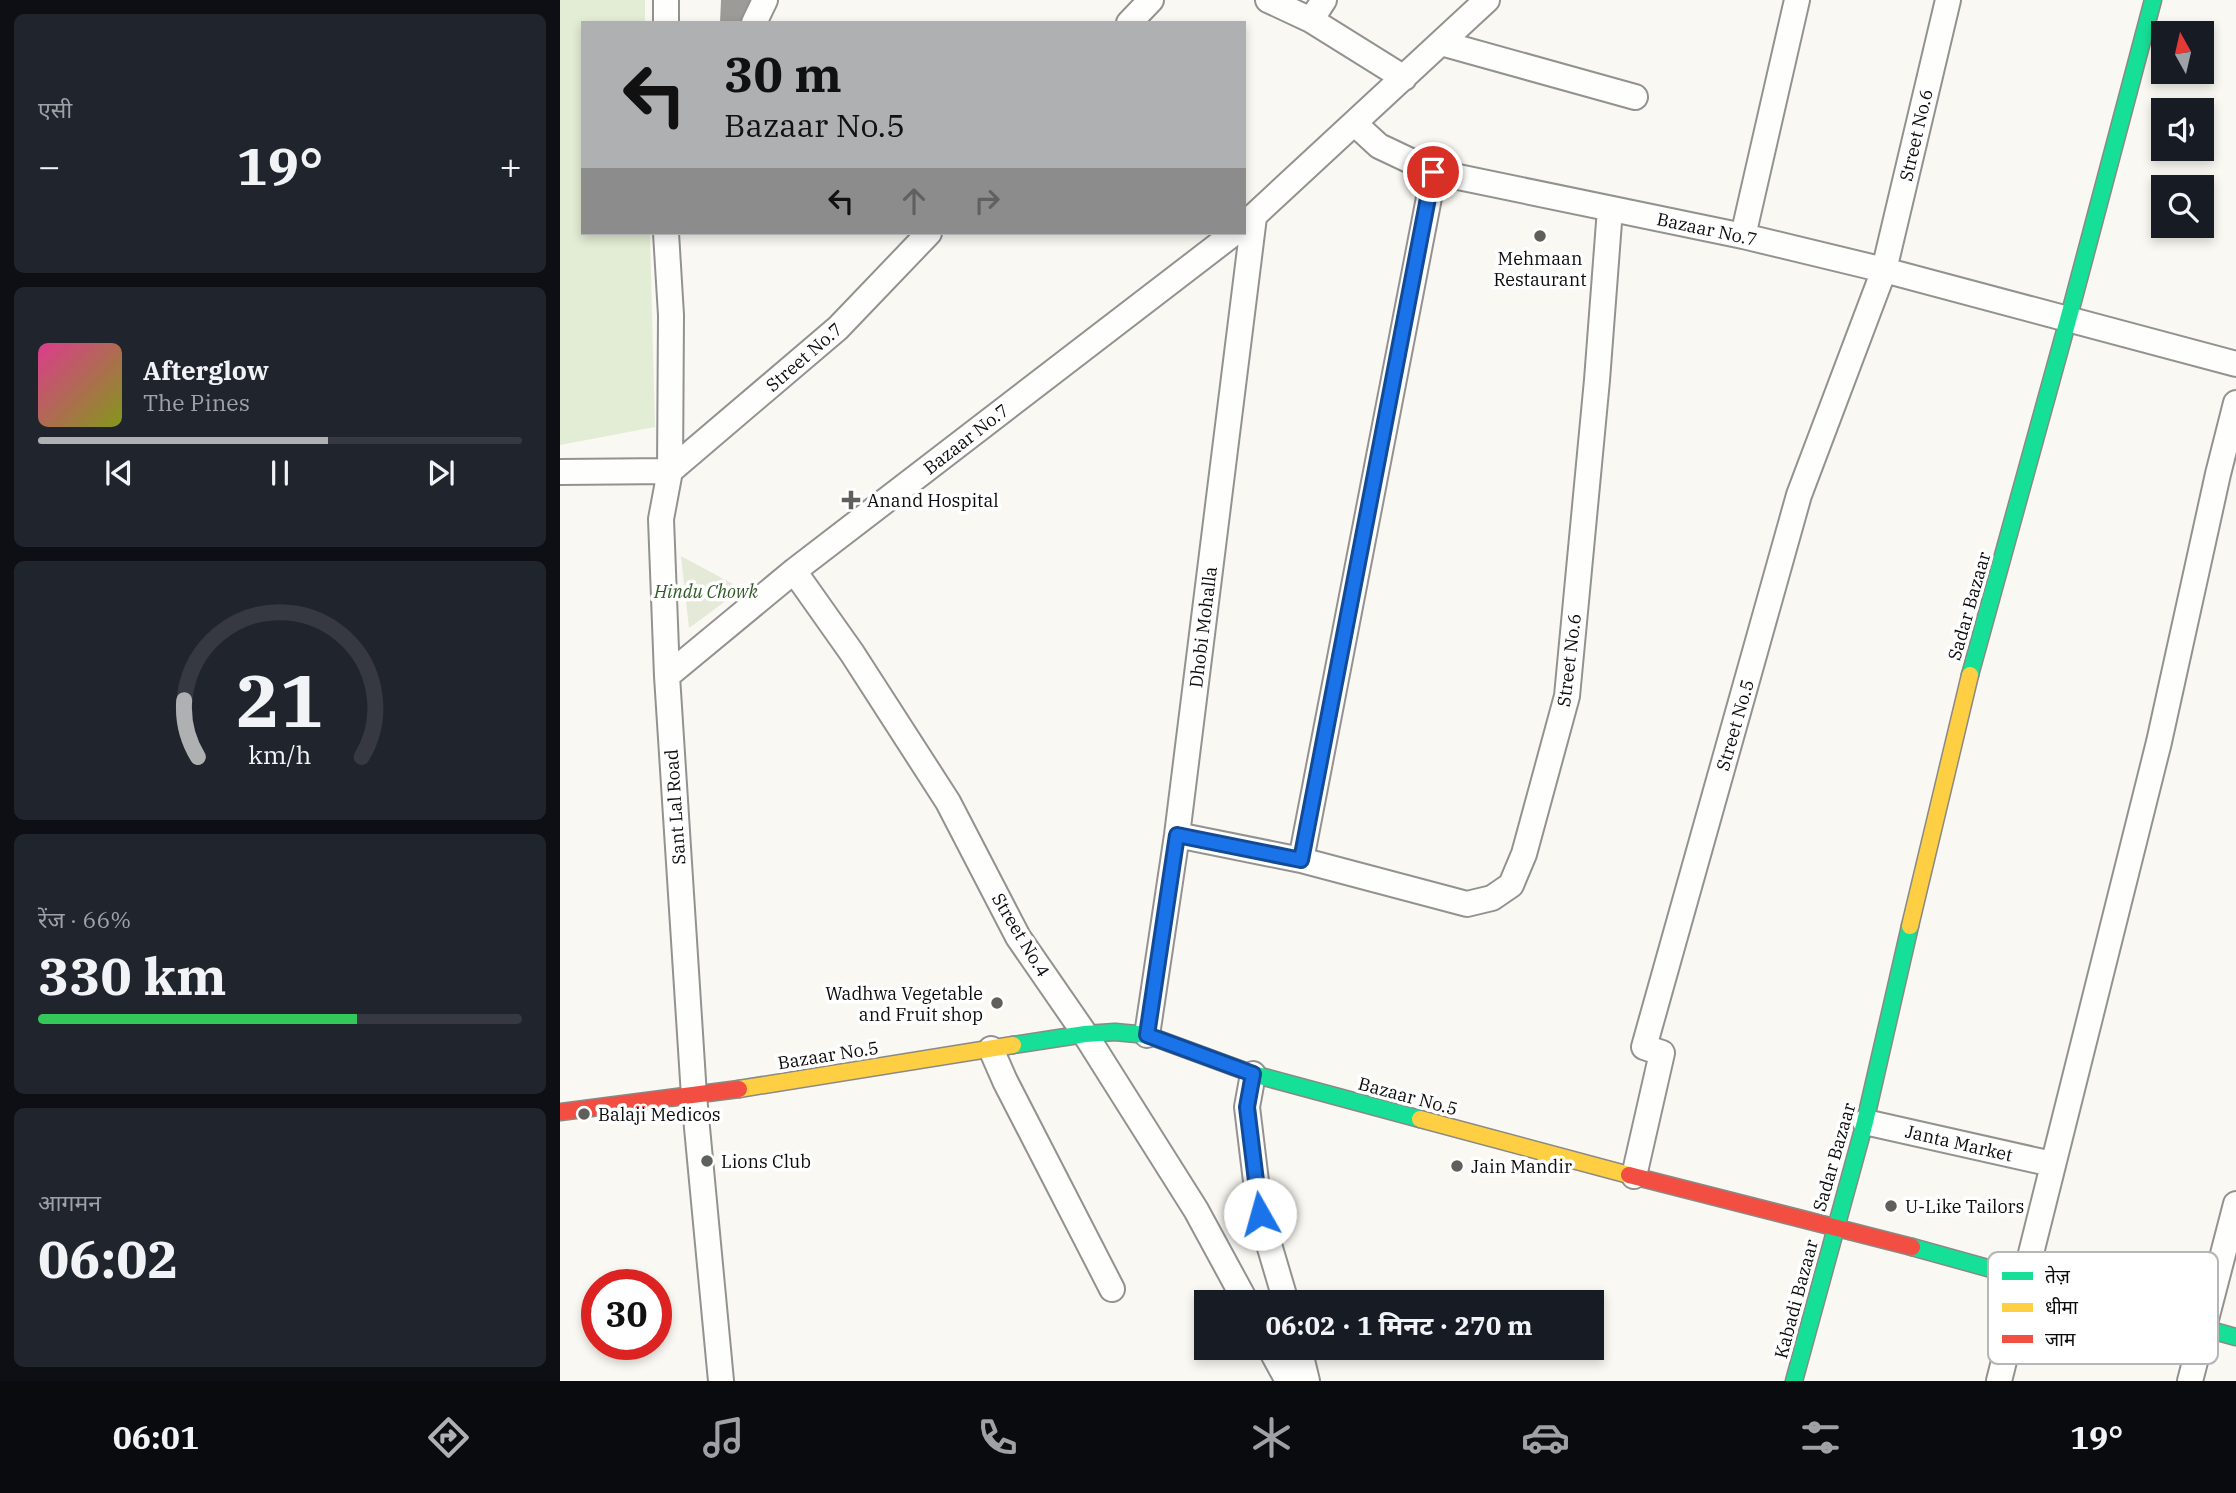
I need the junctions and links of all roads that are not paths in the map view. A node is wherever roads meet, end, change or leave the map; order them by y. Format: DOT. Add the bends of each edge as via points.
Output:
graph roads {
  1 [pos="666,0"];
  2 [pos="765,0"];
  3 [pos="1151,0"];
  4 [pos="1268,0"];
  5 [pos="1487,0"];
  6 [pos="1797,0"];
  7 [pos="1948,0"];
  8 [pos="2153,0"];
  9 [pos="1318,10"];
  10 [pos="666,21"];
  11 [pos="755,21"];
  12 [pos="1131,21"];
  13 [pos="1441,43"];
  14 [pos="1404,78"];
  15 [pos="1635,97"];
  16 [pos="1354,123"];
  17 [pos="1433,172"];
  18 [pos="1610,209"];
  19 [pos="1249,221"];
  20 [pos="666,235"];
  21 [pos="927,235"];
  22 [pos="1231,235"];
  23 [pos="1743,236"];
  24 [pos="1884,270"];
  25 [pos="2068,320"];
  26 [pos="2236,364"];
  27 [pos="2236,403"];
  28 [pos="670,471"];
  29 [pos="560,472"];
  30 [pos="794,571"];
  31 [pos="667,676"];
  32 [pos="1177,835"];
  33 [pos="1301,860"];
  34 [pos="1084,1034"];
  35 [pos="1147,1035"];
  36 [pos="991,1049"];
  37 [pos="1253,1074"];
  38 [pos="694,1096"];
  39 [pos="560,1112"];
  40 [pos="1866,1122"];
  41 [pos="2052,1164"];
  42 [pos="1634,1176"];
  43 [pos="2236,1204"];
  44 [pos="1835,1226"];
  45 [pos="2030,1252"];
  46 [pos="1988,1268"];
  47 [pos="2218,1269"];
  48 [pos="1112,1289"];
  49 [pos="1239,1290"];
  50 [pos="1282,1290"];
  51 [pos="2218,1332"];
  52 [pos="2236,1337"];
  53 [pos="1277,1360"];
  54 [pos="1302,1360"];
  55 [pos="721,1381"];
  56 [pos="1288,1381"];
  57 [pos="1307,1381"];
  58 [pos="1794,1381"];
  1 -- 10 [label="street"];
  2 -- 11 [label="street"];
  3 -- 12 [label="street"];
  4 -- 9 [label="street"];
  5 -- 13 [label="street"];
  6 -- 23 [label="street"];
  7 -- 24 [label="street, Street No.6"];
  8 -- 25 [label="street, Sadar Bazaar"];
  9 -- 14 [label="street"];
  13 -- 14 [label="street"];
  13 -- 15 [label="street"];
  14 -- 16 [label="street"];
  16 -- 17 [label="street, Bazaar No.7" via="1379,146"];
  16 -- 19 [label="street"];
  17 -- 18 [label="street, Bazaar No.7"];
  17 -- 33 [label="street"];
  18 -- 23 [label="street, Bazaar No.7"];
  18 -- 33 [label="street, Street No.6" via="1567,696 1524,854 1511,885 1492,898 1467,904"];
  19 -- 32 [label="street, Dhobi Mohalla"];
  20 -- 28 [label="street, Sant Lal Road" via="671,315"];
  21 -- 28 [label="street, Street No.7" via="838,328"];
  22 -- 30 [label="street, Bazaar No.7"];
  23 -- 24 [label="street, Bazaar No.7"];
  24 -- 25 [label="street, Bazaar No.7"];
  24 -- 42 [label="street, Street No.5" via="1799,495 1644,1047 1662,1053"];
  25 -- 26 [label="street, Bazaar No.7"];
  25 -- 40 [label="street, Sadar Bazaar" via="1957,721"];
  27 -- 41 [label="street" via="2159,742"];
  28 -- 29 [label="street"];
  28 -- 31 [label="street, Sant Lal Road" via="661,519"];
  30 -- 31 [label="street, Bazaar No.7"];
  30 -- 34 [label="street, Street No.4" via="948,802 1018,937"];
  31 -- 38 [label="street, Sant Lal Road"];
  32 -- 33 [label="street, Street No.6"];
  32 -- 35 [label="street, Dhobi Mohalla"];
  34 -- 35 [label="street, Bazaar No.5"];
  34 -- 36 [label="street, Bazaar No.5"];
  34 -- 49 [label="street, Street No.4" via="1196,1210"];
  35 -- 37 [label="street, Bazaar No.5"];
  36 -- 38 [label="street, Bazaar No.5"];
  36 -- 48 [label="street"];
  37 -- 42 [label="street, Bazaar No.5"];
  37 -- 50 [label="street" via="1247,1107 1260,1214"];
  38 -- 39 [label="street, Bazaar No.5"];
  38 -- 55 [label="street, Sant Lal Road"];
  40 -- 41 [label="street, Janta Market"];
  40 -- 44 [label="street, Sadar Bazaar"];
  41 -- 45 [label="street"];
  42 -- 44 [label="street, Bazaar No.5"];
  43 -- 47 [label="street"];
  44 -- 46 [label="street, Bazaar No.5"];
  44 -- 58 [label="street, Kabadi Bazaar"];
  51 -- 52 [label="street, Bazaar No.5"];
  53 -- 56 [label="street"];
  54 -- 57 [label="street"];
}
